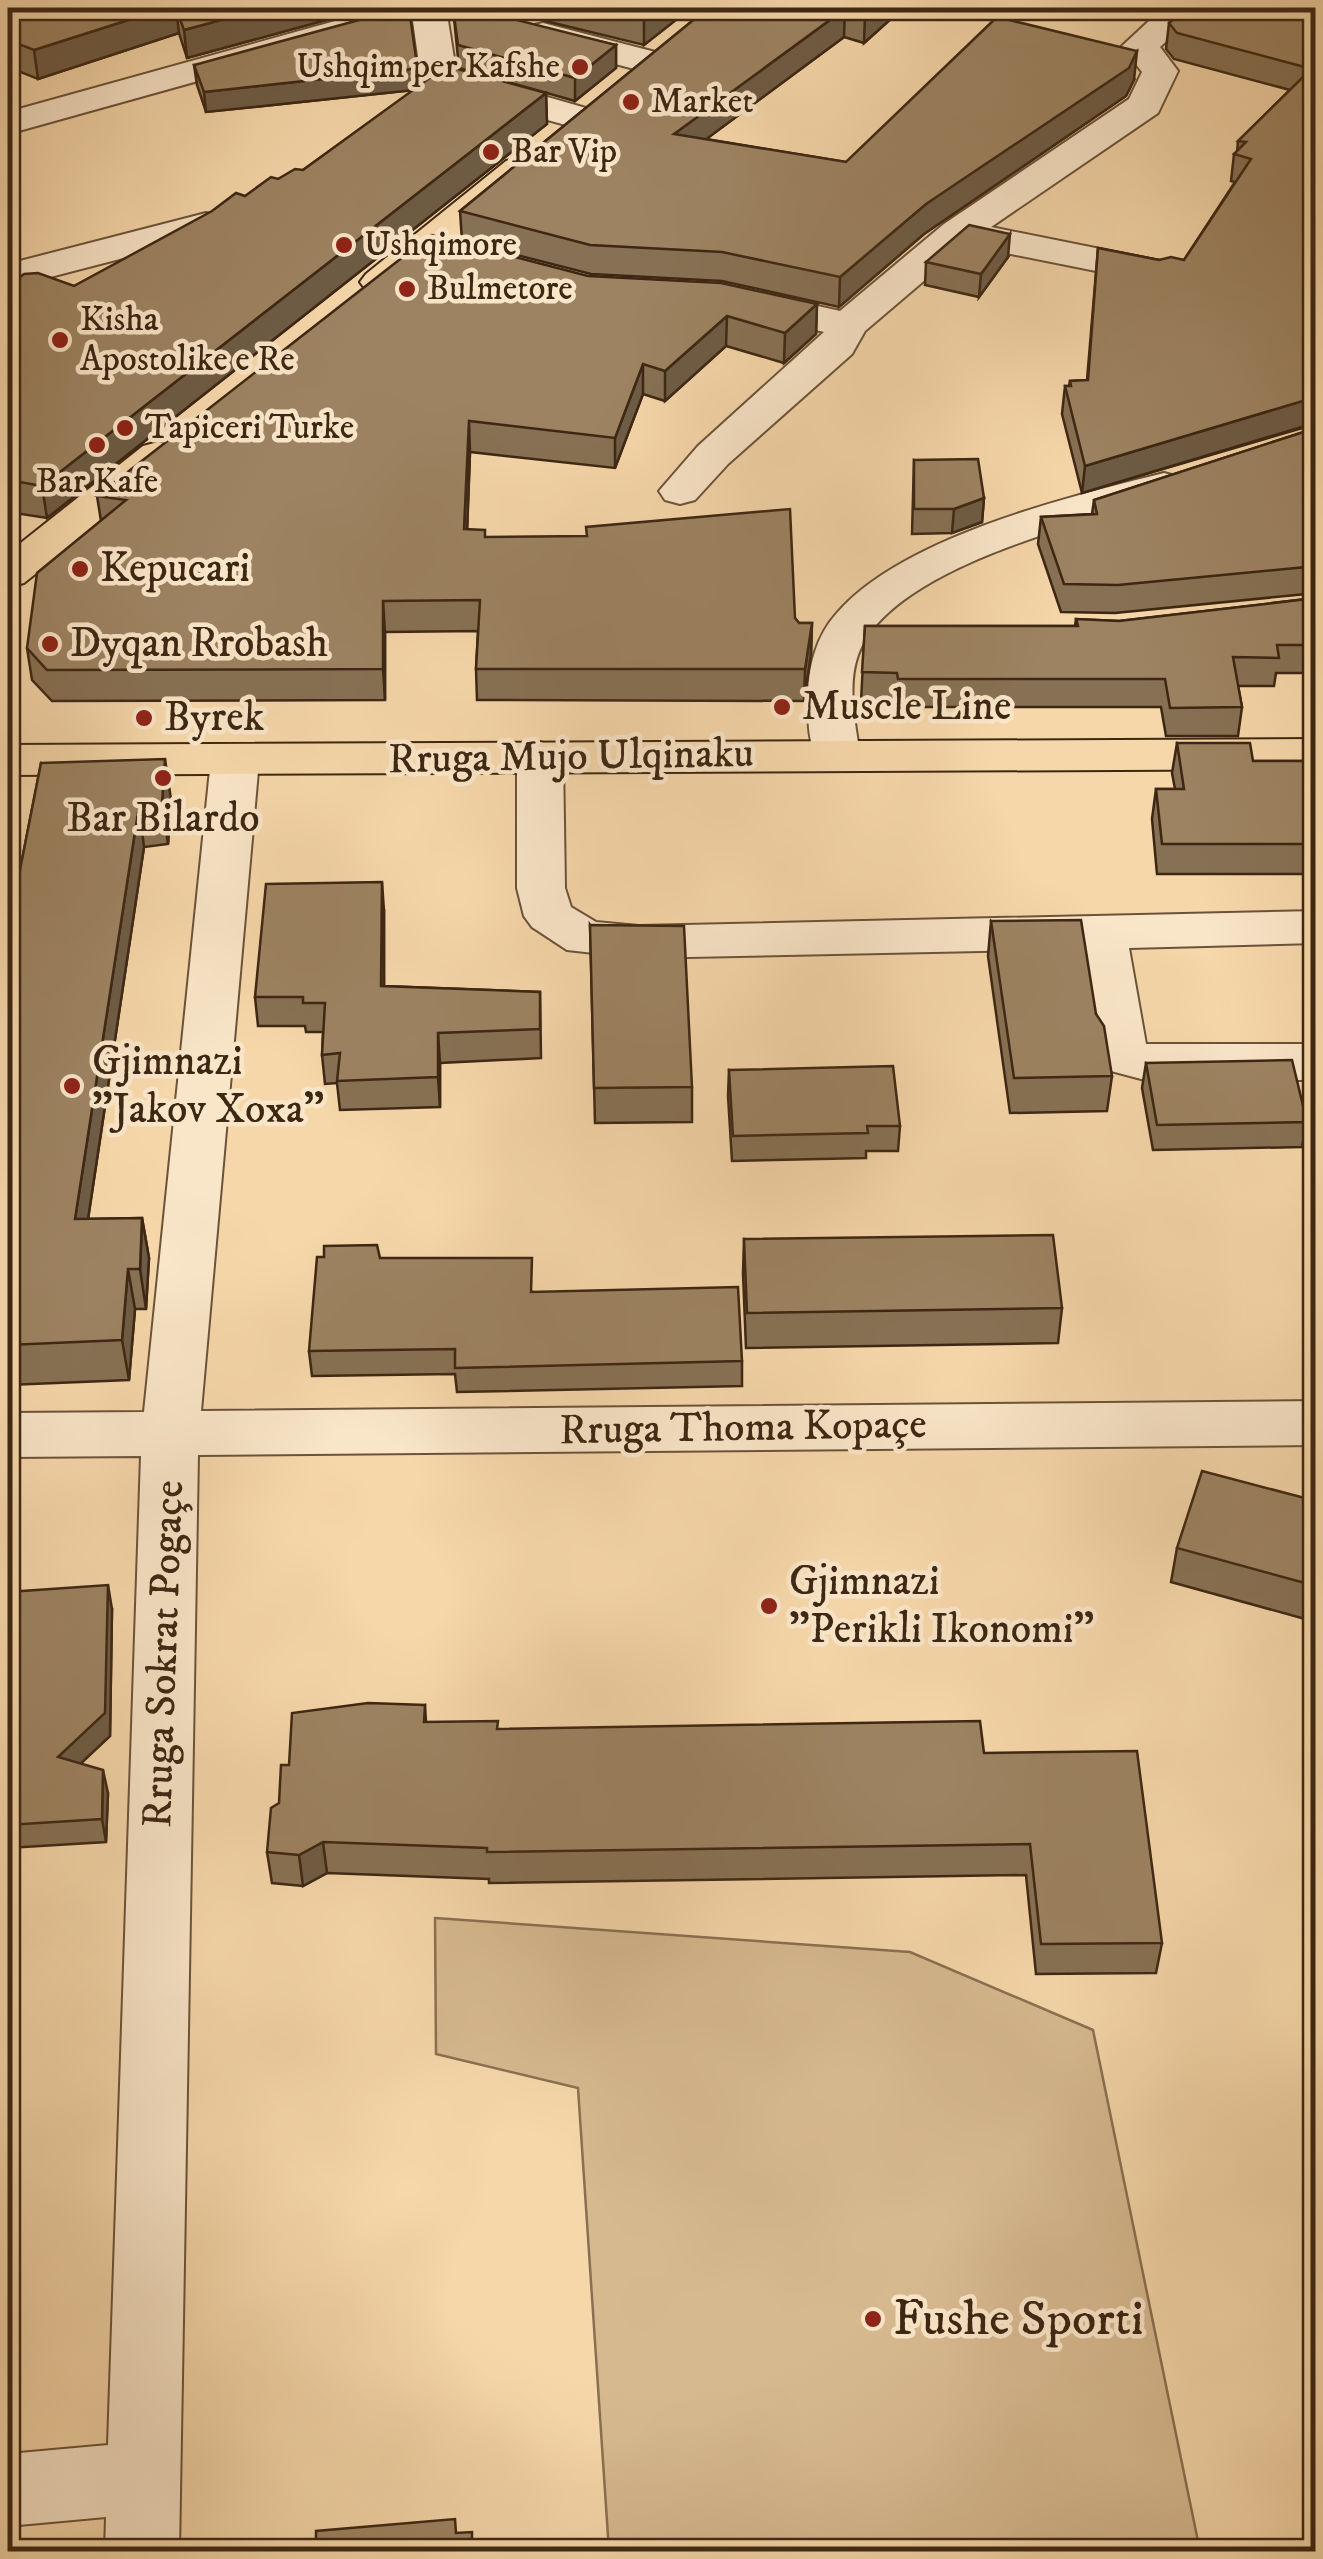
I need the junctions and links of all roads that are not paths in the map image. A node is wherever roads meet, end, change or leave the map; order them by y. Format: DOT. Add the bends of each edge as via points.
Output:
graph roads {
  1 [pos="420,8"];
  2 [pos="1184,8"];
  3 [pos="442,9"];
  4 [pos="516,27"];
  5 [pos="664,51"];
  6 [pos="580,118"];
  7 [pos="8,123"];
  8 [pos="206,226"];
  9 [pos="958,232"];
  10 [pos="1156,271"];
  11 [pos="8,276"];
  12 [pos="704,296"];
  13 [pos="348,306"];
  14 [pos="848,325"];
  15 [pos="180,438"];
  16 [pos="1206,473"];
  17 [pos="680,491"];
  18 [pos="14,561"];
  19 [pos="902,630"];
  20 [pos="845,633"];
  21 [pos="837,754"];
  22 [pos="1316,754"];
  23 [pos="540,757"];
  24 [pos="8,760"];
  25 [pos="235,760"];
  26 [pos="1316,927"];
  27 [pos="1102,932"];
  28 [pos="1316,1062"];
  29 [pos="1316,1423"];
  30 [pos="170,1433"];
  31 [pos="8,1435"];
  32 [pos="142,2478"];
  33 [pos="8,2490"];
  34 [pos="142,2552"];
  1 -- 7 [label="street"];
  2 -- 9 [label="street" via="1140,46 1160,71 1145,104"];
  3 -- 6 [label="street" via="439,78"];
  4 -- 5 [label="street"];
  5 -- 6 [label="main road"];
  6 -- 13 [label="main road" via="443,251"];
  8 -- 11 [label="street"];
  9 -- 10 [label="street"];
  9 -- 14 [label="street"];
  12 -- 14 [label="street"];
  14 -- 17 [label="street" via="838,345"];
  15 -- 18 [label="main road"];
  16 -- 20 [label="street" via="934,563 874,598"];
  19 -- 20 [label="street"];
  20 -- 21 [label="street" via="835,655 829,709"];
  21 -- 22 [label="main road, Rruga Mujo Ulqinaku"];
  21 -- 23 [label="main road, Rruga Mujo Ulqinaku"];
  23 -- 25 [label="main road, Rruga Mujo Ulqinaku"];
  23 -- 27 [label="street" via="541,888 550,916 585,938"];
  24 -- 25 [label="main road, Rruga Mujo Ulqinaku"];
  25 -- 30 [label="street, Rruga Sokrat Pogaçe"];
  26 -- 27 [label="street"];
  27 -- 28 [label="street" via="1129,1058"];
  29 -- 30 [label="street, Rruga Thoma Kopaçe"];
  30 -- 31 [label="street, Rruga Thoma Kopaçe"];
  30 -- 32 [label="street, Rruga Sokrat Pogaçe"];
  32 -- 33 [label="street"];
  32 -- 34 [label="street, Rruga Sokrat Pogaçe"];
}
